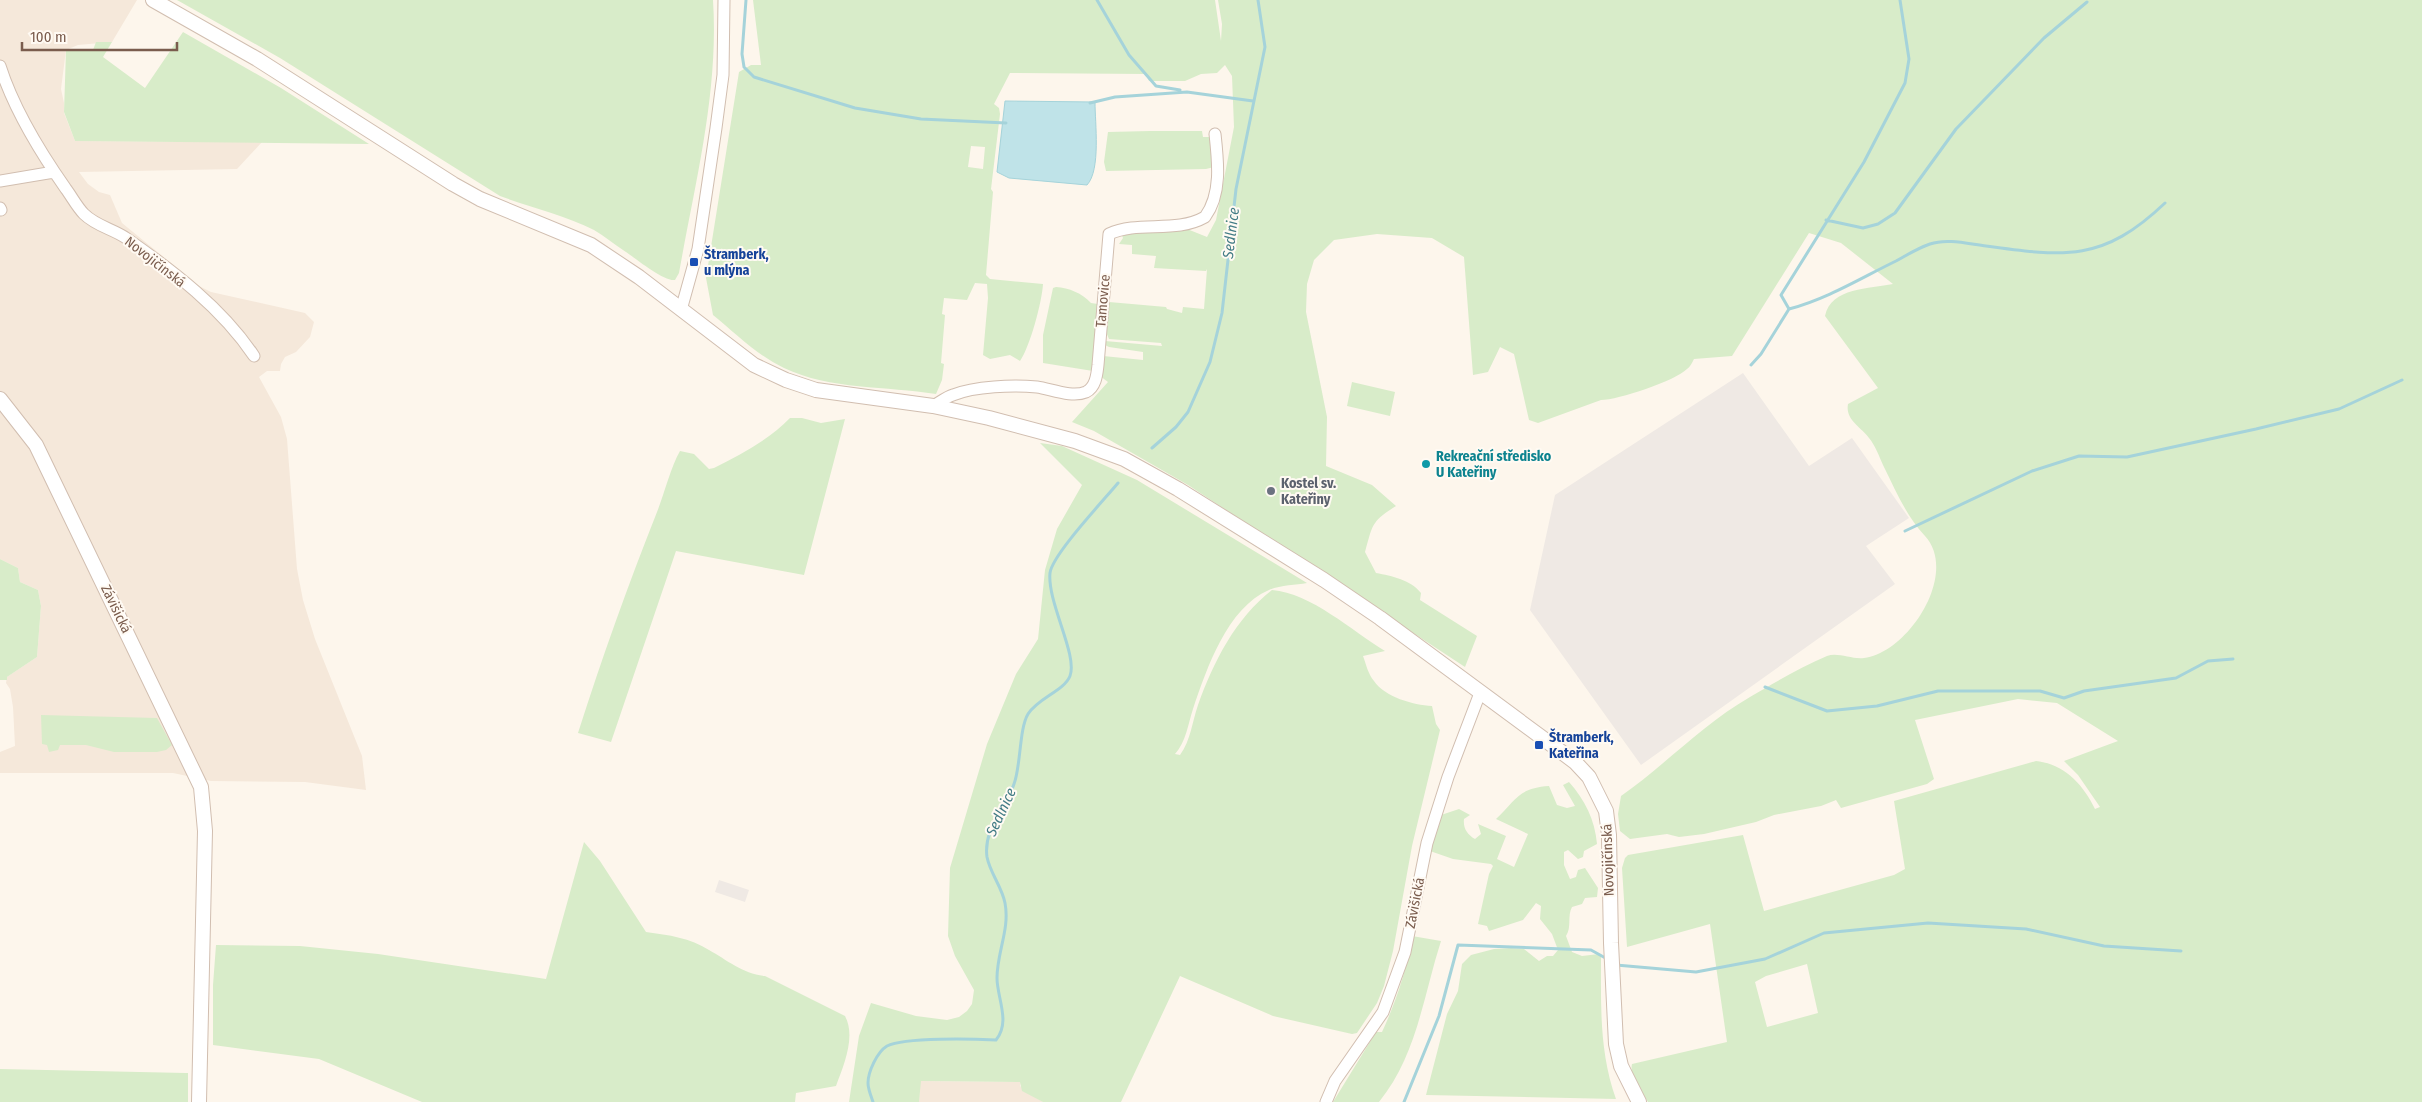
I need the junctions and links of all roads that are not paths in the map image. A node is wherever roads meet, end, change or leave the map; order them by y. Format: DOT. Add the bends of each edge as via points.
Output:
graph roads {
  1 [pos="153,0"];
  2 [pos="724,0"];
  3 [pos="0,66"];
  4 [pos="1215,134"];
  5 [pos="54,172"];
  6 [pos="0,181"];
  7 [pos="681,310"];
  8 [pos="254,356"];
  9 [pos="0,399"];
  10 [pos="933,406"];
  11 [pos="1480,693"];
  12 [pos="199,1102"];
  13 [pos="1326,1102"];
  14 [pos="1639,1102"];
  1 -- 7 [label="street, Novojičínská" via="257,59 466,191 591,245"];
  2 -- 7 [label="street" via="722,76 716,128 698,249"];
  3 -- 5 [label="street, Novojičínská" via="23,120"];
  4 -- 10 [label="street, Tamovice" via="1215,198 1205,218 1194,223 1127,228 1109,234 1098,365 1091,388 1074,394 1037,387 992,387 953,394"];
  5 -- 6 [label="street"];
  5 -- 8 [label="street, Novojičínská" via="83,214 96,224 122,235 217,310"];
  7 -- 10 [label="street, Novojičínská" via="754,365 786,380 816,390"];
  9 -- 12 [label="street, Závišická" via="36,445 201,787 205,832"];
  10 -- 11 [label="street, Novojičínská" via="1076,441 1143,469 1324,580"];
  11 -- 13 [label="street, Závišická" via="1427,843 1405,952 1386,1004 1335,1080"];
  11 -- 14 [label="street, Novojičínská" via="1575,762 1589,778 1604,806 1609,835 1616,1044 1621,1066"];
}
